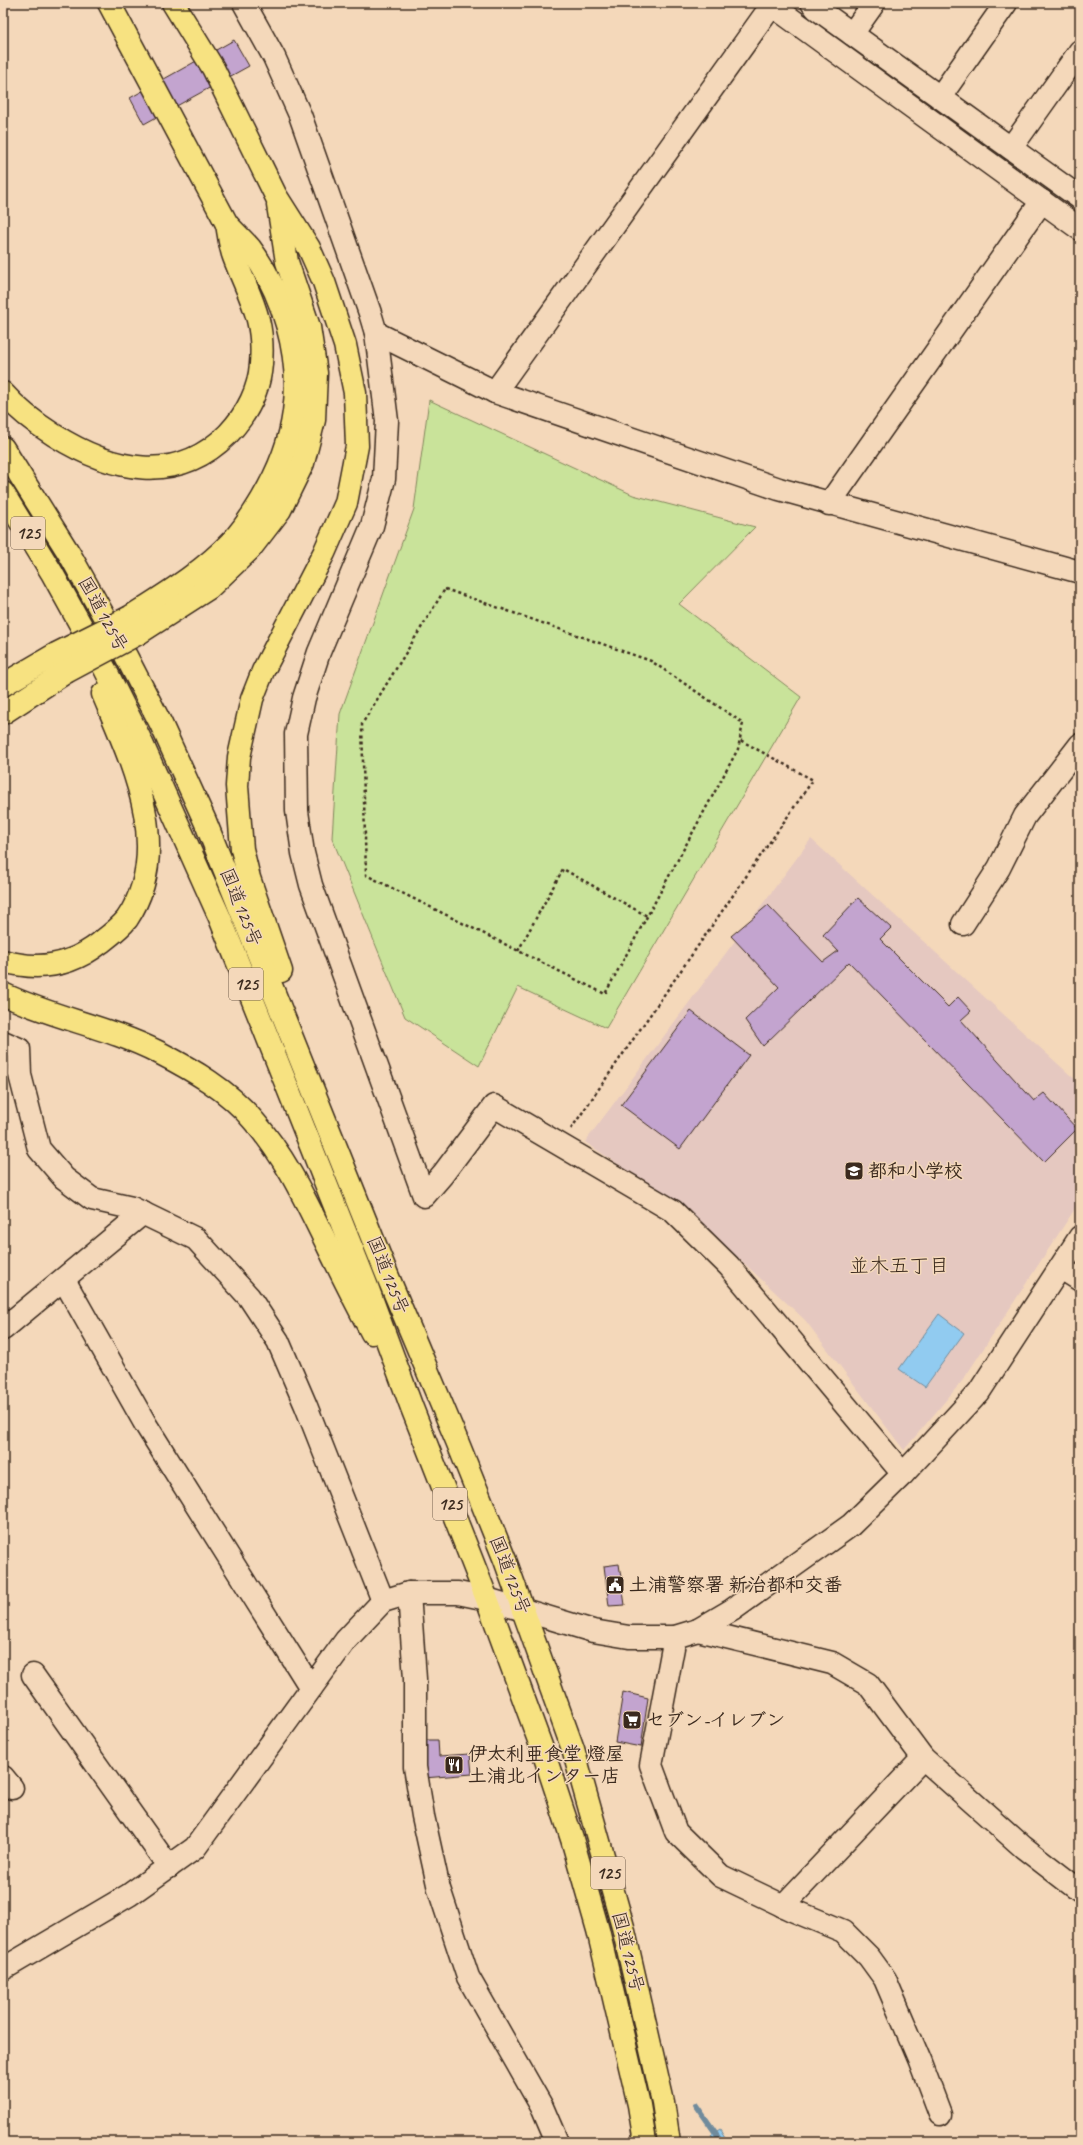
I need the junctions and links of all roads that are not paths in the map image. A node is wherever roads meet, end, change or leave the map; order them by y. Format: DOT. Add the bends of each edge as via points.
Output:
graph roads {
  1 [pos="109,3"];
  2 [pos="173,3"];
  3 [pos="244,3"];
  4 [pos="812,3"];
  5 [pos="874,3"];
  6 [pos="1006,3"];
  7 [pos="770,4"];
  8 [pos="852,34"];
  9 [pos="1080,51"];
  10 [pos="940,98"];
  11 [pos="1011,148"];
  12 [pos="276,196"];
  13 [pos="1080,198"];
  14 [pos="1042,201"];
  15 [pos="227,224"];
  16 [pos="1080,229"];
  17 [pos="376,333"];
  18 [pos="3,392"];
  19 [pos="495,392"];
  20 [pos="3,448"];
  21 [pos="3,493"];
  22 [pos="829,504"];
  23 [pos="1080,572"];
  24 [pos="52,573"];
  25 [pos="135,625"];
  26 [pos="62,663"];
  27 [pos="3,685"];
  28 [pos="3,713"];
  29 [pos="1080,745"];
  30 [pos="963,924"];
  31 [pos="3,961"];
  32 [pos="3,994"];
  33 [pos="3,1042"];
  34 [pos="340,1155"];
  35 [pos="143,1213"];
  36 [pos="1080,1237"];
  37 [pos="1061,1268"];
  38 [pos="64,1280"];
  39 [pos="1080,1280"];
  40 [pos="3,1329"];
  41 [pos="412,1408"];
  42 [pos="903,1474"];
  43 [pos="409,1593"];
  44 [pos="488,1600"];
  45 [pos="383,1601"];
  46 [pos="524,1610"];
  47 [pos="698,1630"];
  48 [pos="675,1637"];
  49 [pos="33,1675"];
  50 [pos="311,1688"];
  51 [pos="923,1758"];
  52 [pos="169,1867"];
  53 [pos="1080,1891"];
  54 [pos="783,1906"];
  55 [pos="3,1969"];
  56 [pos="940,2114"];
  57 [pos="557,2142"];
  58 [pos="645,2142"];
  59 [pos="669,2142"];
  1 -- 15 [label="highway"];
  2 -- 12 [label="highway" via="213,68"];
  3 -- 17 [label="street" via="274,57 300,115"];
  4 -- 8 [label="street"];
  5 -- 8 [label="street"];
  6 -- 10 [label="street"];
  7 -- 14 [label="street"];
  7 -- 19 [label="street"];
  8 -- 10 [label="street"];
  9 -- 11 [label="street"];
  10 -- 11 [label="street"];
  11 -- 13 [label="street"];
  12 -- 25 [label="highway" via="287,262 308,328 316,373 314,420 303,463 280,510 250,549 209,588"];
  12 -- 34 [label="highway" via="309,248 346,345 355,393 357,446 346,503 276,643 252,699 239,757 238,816 249,878 263,913"];
  14 -- 16 [label="street"];
  14 -- 22 [label="street"];
  15 -- 18 [label="highway" via="233,255 259,318 261,365 257,389 249,409 226,436 205,454 185,463 166,467 140,468 117,464 69,444 39,425 14,405"];
  15 -- 25 [label="highway" via="250,248 274,288 284,314 294,366 294,412 290,434 276,475 251,518 210,562"];
  17 -- 19 [label="street"];
  17 -- 42 [label="street" via="387,421 384,479 372,526 319,652 304,698 296,734 297,811 303,853 323,918 424,1196 494,1106 560,1144 673,1211 729,1266"];
  19 -- 22 [label="street" via="772,487"];
  20 -- 34 [label="highway, 国道125号 / 125" via="70,555 161,724 229,878"];
  21 -- 24 [label="highway, 国道125号 / 125"];
  22 -- 23 [label="street"];
  24 -- 31 [label="highway" via="122,740 140,793 147,824 149,854 146,877 138,899 126,920 93,949 76,960 51,966"];
  24 -- 41 [label="highway, 国道125号 / 125" via="139,737 220,918 366,1284"];
  25 -- 26 [label="highway, bridge"];
  26 -- 27 [label="highway"];
  26 -- 28 [label="highway"];
  29 -- 30 [label="street" via="1025,816 999,868"];
  32 -- 41 [label="highway" via="42,1011 110,1033 157,1052 210,1081 253,1120 295,1179"];
  33 -- 35 [label="street" via="19,1050 20,1075 39,1148 64,1178 92,1199"];
  34 -- 46 [label="highway, 国道125号 / 125" via="458,1441"];
  35 -- 38 [label="street"];
  35 -- 45 [label="street" via="196,1240 249,1297 278,1341"];
  36 -- 37 [label="street"];
  37 -- 39 [label="street"];
  37 -- 42 [label="street" via="979,1392"];
  38 -- 40 [label="street"];
  38 -- 50 [label="street" via="146,1425"];
  41 -- 44 [label="highway, 国道125号 / 125"];
  42 -- 47 [label="street" via="851,1525 732,1610"];
  43 -- 44 [label="street" via="458,1593"];
  43 -- 45 [label="street"];
  43 -- 57 [label="street" via="415,1679 416,1767 423,1816 439,1888 468,1977 542,2107"];
  44 -- 46 [label="street"];
  44 -- 58 [label="highway, 国道125号 / 125" via="546,1761 598,1930 639,2105"];
  45 -- 50 [label="street" via="346,1640"];
  46 -- 48 [label="street" via="593,1631 629,1637"];
  46 -- 59 [label="highway, 国道125号 / 125" via="573,1749 623,1927 663,2102"];
  47 -- 48 [label="street"];
  47 -- 51 [label="street" via="832,1664 844,1670 868,1684"];
  48 -- 54 [label="street" via="651,1765 676,1832 721,1876"];
  49 -- 52 [label="street"];
  50 -- 52 [label="street" via="195,1848"];
  51 -- 53 [label="street" via="1022,1847"];
  51 -- 54 [label="street"];
  52 -- 55 [label="street" via="130,1895"];
  54 -- 56 [label="street" via="843,1931 869,1957 885,1979"];
}
